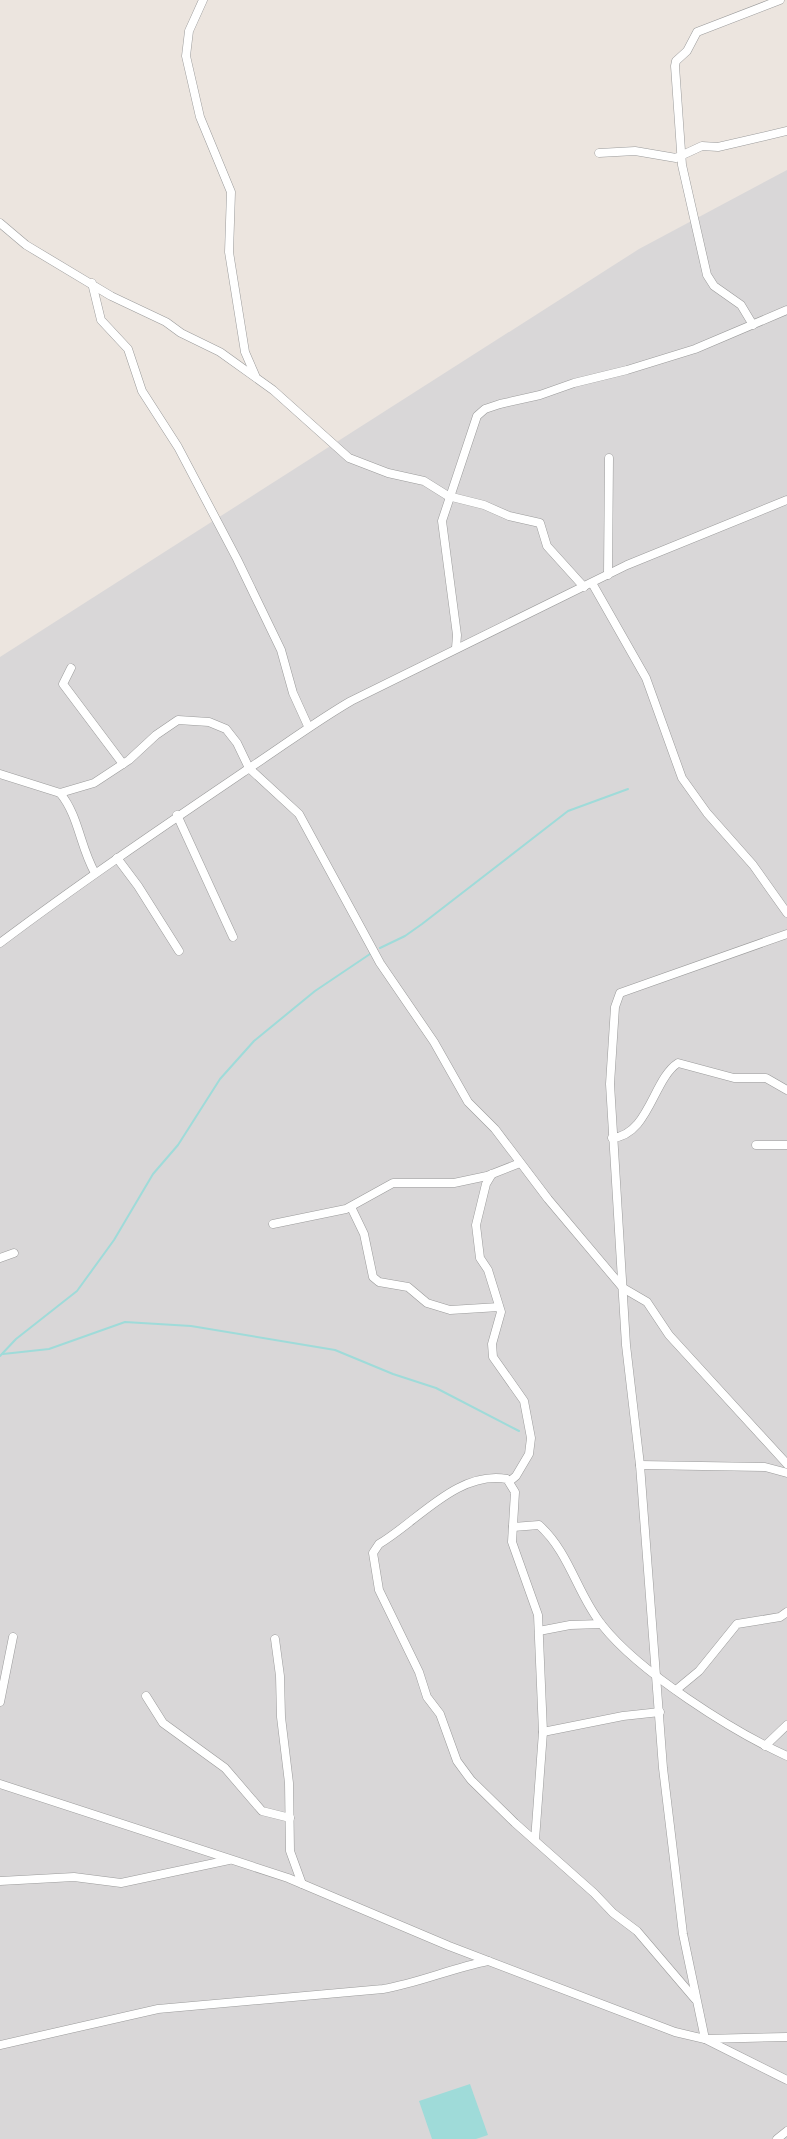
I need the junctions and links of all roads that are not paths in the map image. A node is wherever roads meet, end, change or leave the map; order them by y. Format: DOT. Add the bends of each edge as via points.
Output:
graph roads {
  1 [pos="203,0"];
  2 [pos="780,0"];
  3 [pos="787,131"];
  4 [pos="599,153"];
  5 [pos="681,154"];
  6 [pos="0,223"];
  7 [pos="92,283"];
  8 [pos="787,310"];
  9 [pos="753,325"];
  10 [pos="255,376"];
  11 [pos="609,458"];
  12 [pos="448,496"];
  13 [pos="787,500"];
  14 [pos="608,575"];
  15 [pos="588,585"];
  16 [pos="456,648"];
  17 [pos="71,668"];
  18 [pos="308,726"];
  19 [pos="123,764"];
  20 [pos="249,768"];
  21 [pos="0,774"];
  22 [pos="60,793"];
  23 [pos="177,815"];
  24 [pos="117,858"];
  25 [pos="95,873"];
  26 [pos="787,914"];
  27 [pos="787,934"];
  28 [pos="233,937"];
  29 [pos="0,943"];
  30 [pos="179,951"];
  31 [pos="787,1090"];
  32 [pos="612,1138"];
  33 [pos="756,1145"];
  34 [pos="787,1145"];
  35 [pos="520,1163"];
  36 [pos="492,1174"];
  37 [pos="351,1207"];
  38 [pos="273,1224"];
  39 [pos="14,1252"];
  40 [pos="0,1257"];
  41 [pos="623,1288"];
  42 [pos="499,1306"];
  43 [pos="787,1464"];
  44 [pos="640,1465"];
  45 [pos="787,1473"];
  46 [pos="510,1480"];
  47 [pos="513,1527"];
  48 [pos="787,1612"];
  49 [pos="601,1624"];
  50 [pos="539,1630"];
  51 [pos="13,1637"];
  52 [pos="275,1639"];
  53 [pos="657,1675"];
  54 [pos="676,1690"];
  55 [pos="146,1696"];
  56 [pos="0,1702"];
  57 [pos="660,1712"];
  58 [pos="787,1725"];
  59 [pos="543,1732"];
  60 [pos="765,1746"];
  61 [pos="787,1756"];
  62 [pos="0,1784"];
  63 [pos="290,1818"];
  64 [pos="535,1840"];
  65 [pos="231,1860"];
  66 [pos="0,1881"];
  67 [pos="302,1884"];
  68 [pos="490,1961"];
  69 [pos="697,2001"];
  70 [pos="787,2037"];
  71 [pos="705,2039"];
  72 [pos="0,2045"];
  73 [pos="787,2080"];
  74 [pos="787,2132"];
  75 [pos="777,2139"];
  1 -- 10 [label="street" via="188,36 186,56 200,117 231,192 229,252 245,352"];
  2 -- 5 [label="street" via="697,32 676,62"];
  3 -- 5 [label="street" via="718,147 702,146"];
  4 -- 5 [label="street" via="635,151 676,158"];
  5 -- 9 [label="street" via="707,275 714,286 741,305"];
  6 -- 7 [label="street" via="26,245"];
  7 -- 10 [label="street" via="211,347"];
  7 -- 18 [label="street" via="101,320 128,349 142,391 178,447 237,559 281,650 293,693"];
  8 -- 9 [label="street"];
  9 -- 12 [label="street" via="695,349 485,409 477,416"];
  10 -- 12 [label="street" via="349,458 424,481"];
  11 -- 14 [label="street"];
  12 -- 15 [label="street" via="540,523 547,546"];
  12 -- 16 [label="street" via="442,521"];
  13 -- 14 [label="street"];
  14 -- 15 [label="street"];
  15 -- 16 [label="street"];
  15 -- 26 [label="street" via="646,678 682,778 753,865"];
  16 -- 18 [label="street"];
  17 -- 19 [label="street" via="63,684"];
  18 -- 20 [label="street"];
  19 -- 20 [label="street" via="169,725 185,718 226,729"];
  19 -- 22 [label="street" via="94,783"];
  20 -- 23 [label="street"];
  20 -- 35 [label="street" via="299,814 380,963 434,1042 468,1102 495,1129"];
  21 -- 22 [label="street"];
  22 -- 25 [label="street" via="72,812"];
  23 -- 24 [label="street"];
  23 -- 28 [label="street"];
  24 -- 25 [label="street"];
  24 -- 30 [label="street"];
  25 -- 29 [label="street"];
  27 -- 32 [label="street" via="620,993 615,1006 610,1084"];
  31 -- 32 [label="street" via="766,1078 734,1078 678,1063 636,1123 623,1136"];
  32 -- 41 [label="street"];
  33 -- 34 [label="street"];
  35 -- 36 [label="street"];
  35 -- 41 [label="street"];
  36 -- 37 [label="street" via="454,1183 393,1183"];
  36 -- 42 [label="street" via="476,1235 480,1258 488,1270"];
  37 -- 38 [label="street"];
  37 -- 42 [label="street" via="364,1234 376,1280 408,1287 435,1307 464,1311"];
  39 -- 40 [label="street"];
  41 -- 43 [label="street" via="647,1302 669,1335"];
  41 -- 44 [label="street"];
  42 -- 46 [label="street" via="493,1357 522,1396 531,1438 529,1454"];
  44 -- 45 [label="street" via="765,1467"];
  44 -- 53 [label="street"];
  46 -- 47 [label="street" via="515,1492"];
  46 -- 64 [label="street" via="473,1480 437,1501 379,1544 374,1566 384,1603 427,1696 440,1714 457,1761 471,1780"];
  47 -- 49 [label="street" via="539,1525 551,1538 569,1562"];
  47 -- 50 [label="street" via="512,1542 535,1602"];
  48 -- 54 [label="street" via="780,1617 737,1624 699,1671"];
  49 -- 50 [label="street"];
  49 -- 53 [label="street"];
  50 -- 59 [label="street"];
  51 -- 56 [label="street"];
  52 -- 63 [label="street"];
  53 -- 54 [label="street"];
  53 -- 57 [label="street"];
  54 -- 60 [label="street"];
  55 -- 63 [label="street" via="163,1723 225,1768 262,1811"];
  57 -- 59 [label="street"];
  57 -- 69 [label="street" via="683,1934"];
  58 -- 60 [label="street"];
  59 -- 64 [label="street"];
  60 -- 61 [label="street"];
  62 -- 65 [label="street"];
  63 -- 67 [label="street" via="290,1851"];
  64 -- 69 [label="street" via="613,1913 637,1930"];
  65 -- 66 [label="street" via="121,1882 74,1877"];
  65 -- 67 [label="street"];
  67 -- 68 [label="street"];
  68 -- 71 [label="street" via="642,2020"];
  68 -- 72 [label="street" via="383,1989 158,2009"];
  69 -- 71 [label="street"];
  70 -- 71 [label="street"];
  71 -- 73 [label="street"];
  74 -- 75 [label="street"];
}
